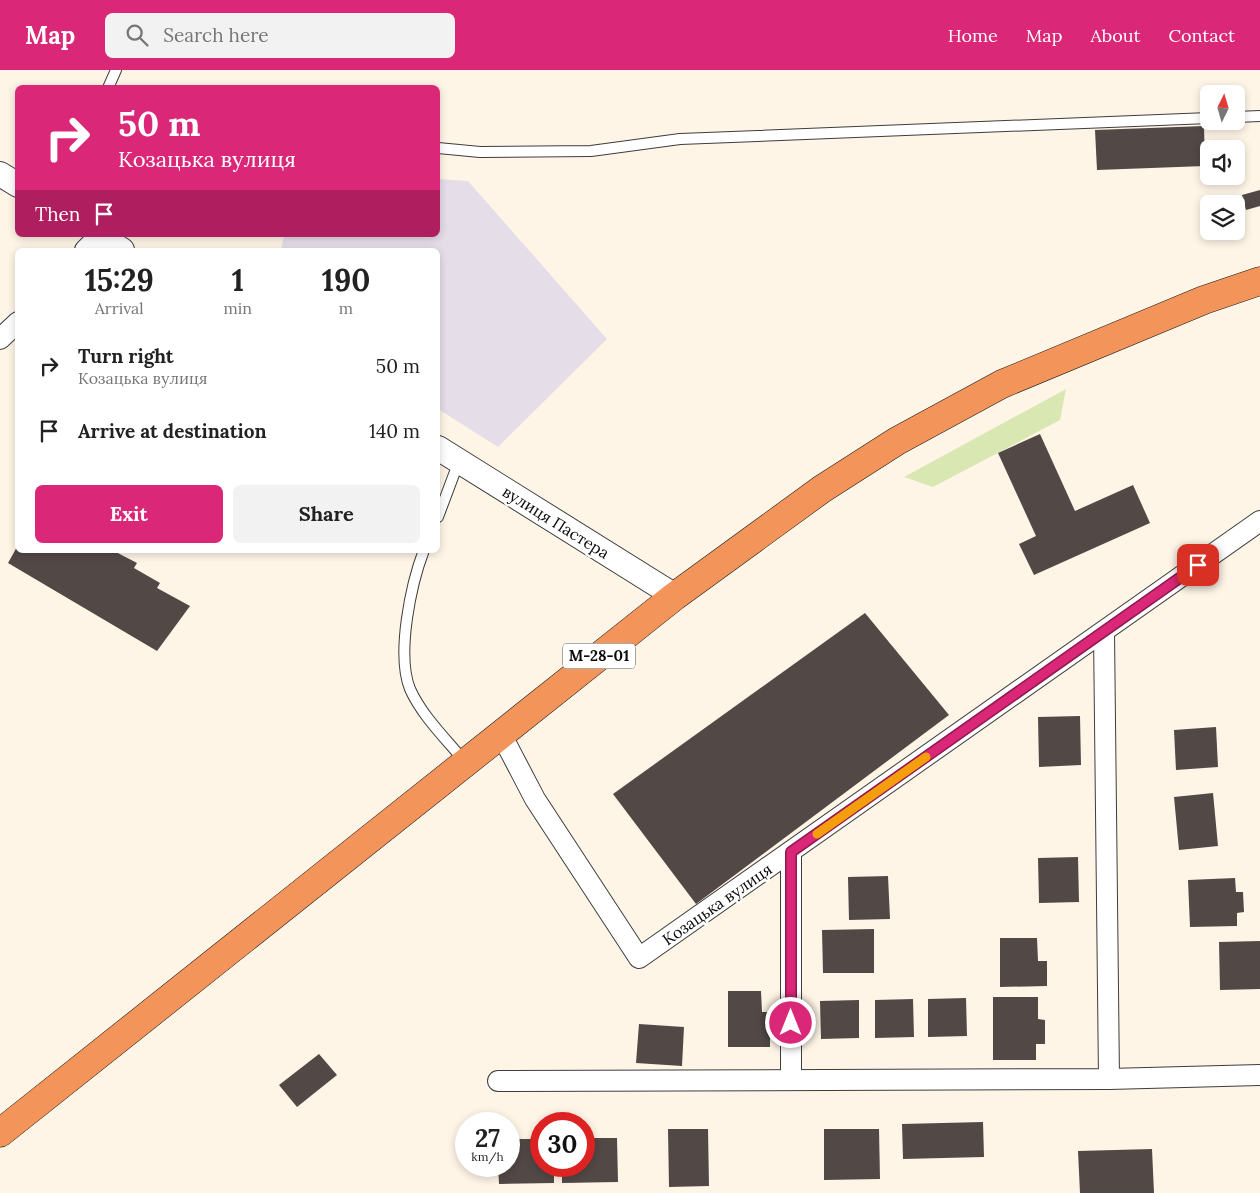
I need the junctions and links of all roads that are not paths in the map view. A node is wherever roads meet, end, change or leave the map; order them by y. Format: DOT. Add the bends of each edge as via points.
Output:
graph roads {
  1 [pos="116,70"];
  2 [pos="109,85"];
  3 [pos="1260,116"];
  4 [pos="1245,117"];
  5 [pos="1200,118"];
  6 [pos="440,148"];
  7 [pos="0,174"];
  8 [pos="15,183"];
  9 [pos="94,240"];
  10 [pos="116,248"];
  11 [pos="1260,281"];
  12 [pos="15,325"];
  13 [pos="0,339"];
  14 [pos="440,449"];
  15 [pos="460,461"];
  16 [pos="440,512"];
  17 [pos="1260,521"];
  18 [pos="423,553"];
  19 [pos="675,596"];
  20 [pos="1104,632"];
  21 [pos="501,734"];
  22 [pos="465,762"];
  23 [pos="791,852"];
  24 [pos="1260,1075"];
  25 [pos="1109,1079"];
  26 [pos="498,1080"];
  27 [pos="791,1080"];
  28 [pos="0,1132"];
  1 -- 2 [label="lane"];
  3 -- 4 [label="lane"];
  5 -- 6 [label="lane" via="680,139 591,151 480,152"];
  7 -- 8 [label="street"];
  9 -- 10 [label="street"];
  11 -- 19 [label="highway, М-28-01" via="1169,314 985,394 897,441 822,489"];
  12 -- 13 [label="street"];
  14 -- 15 [label="street, вулиця Пастера"];
  15 -- 16 [label="lane"];
  15 -- 19 [label="street, вулиця Пастера"];
  17 -- 20 [label="street, Козацька вулиця"];
  18 -- 22 [label="lane" via="406,630 406,675 426,715"];
  19 -- 21 [label="highway, М-28-01"];
  20 -- 23 [label="street, Козацька вулиця"];
  20 -- 25 [label="street"];
  21 -- 22 [label="highway, М-28-01"];
  21 -- 23 [label="street, Козацька вулиця" via="535,799 639,958"];
  22 -- 28 [label="highway, М-28-01"];
  23 -- 27 [label="street"];
  24 -- 25 [label="street"];
  25 -- 27 [label="street"];
  26 -- 27 [label="street"];
}
